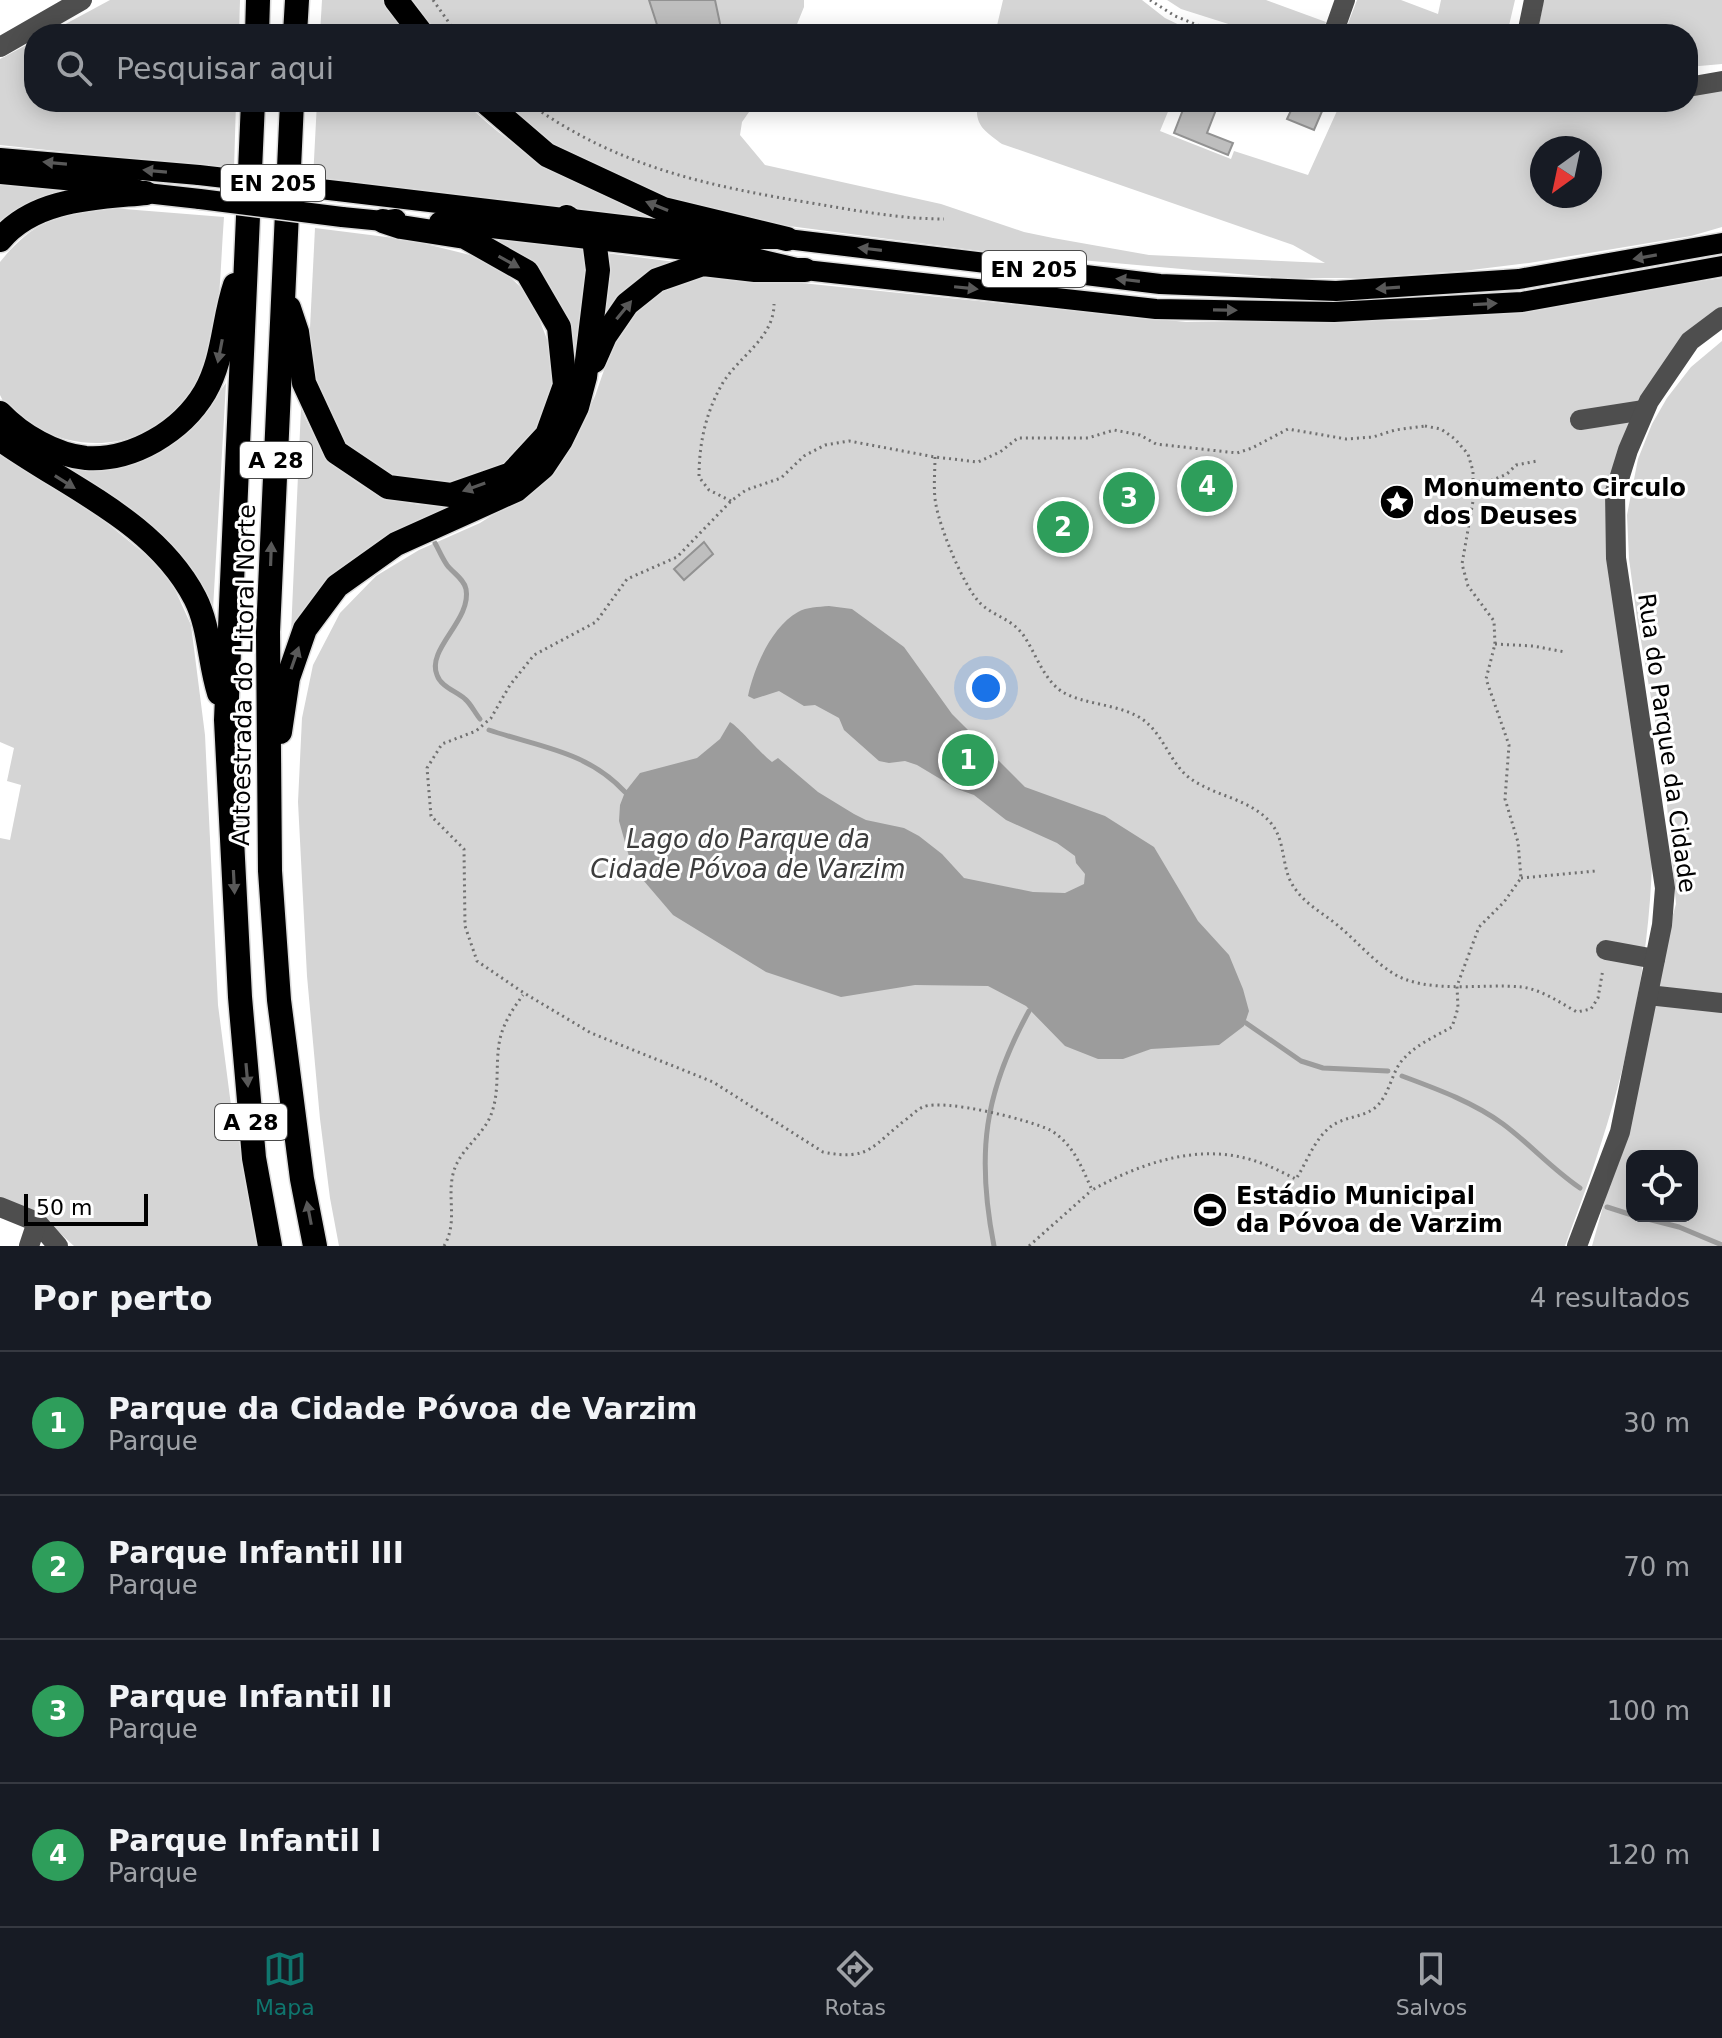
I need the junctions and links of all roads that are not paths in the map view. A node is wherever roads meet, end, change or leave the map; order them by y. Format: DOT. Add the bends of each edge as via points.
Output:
graph roads {
  1 [pos="82,0"];
  2 [pos="258,0"];
  3 [pos="297,0"];
  4 [pos="396,0"];
  5 [pos="1345,0"];
  6 [pos="1534,0"];
  7 [pos="40,24"];
  8 [pos="257,24"];
  9 [pos="296,24"];
  10 [pos="414,24"];
  11 [pos="1337,24"];
  12 [pos="1529,24"];
  13 [pos="24,33"];
  14 [pos="0,47"];
  15 [pos="1722,81"];
  16 [pos="1698,85"];
  17 [pos="253,112"];
  18 [pos="292,112"];
  19 [pos="497,112"];
  20 [pos="0,158"];
  21 [pos="0,174"];
  22 [pos="146,193"];
  23 [pos="567,217"];
  24 [pos="383,221"];
  25 [pos="594,239"];
  26 [pos="787,239"];
  27 [pos="0,240"];
  28 [pos="1722,243"];
  29 [pos="246,249"];
  30 [pos="1722,266"];
  31 [pos="805,270"];
  32 [pos="283,287"];
  33 [pos="1722,317"];
  34 [pos="585,377"];
  35 [pos="1644,410"];
  36 [pos="0,413"];
  37 [pos="1580,420"];
  38 [pos="0,439"];
  39 [pos="226,720"];
  40 [pos="268,760"];
  41 [pos="1606,950"];
  42 [pos="1655,959"];
  43 [pos="1648,995"];
  44 [pos="1722,1003"];
  45 [pos="0,1207"];
  46 [pos="37,1222"];
  47 [pos="29,1246"];
  48 [pos="58,1246"];
  49 [pos="270,1246"];
  50 [pos="315,1246"];
  51 [pos="1577,1246"];
  1 -- 7 [label="street"];
  2 -- 8 [label="highway"];
  3 -- 9 [label="highway"];
  4 -- 10 [label="highway"];
  5 -- 11 [label="street"];
  6 -- 12 [label="street"];
  13 -- 14 [label="street"];
  15 -- 16 [label="street"];
  17 -- 29 [label="highway, Autoestrada do Litoral Norte / A 28"];
  18 -- 32 [label="highway, Autoestrada do Litoral Norte / A 28"];
  26 -- 19 [label="highway, one-way" via="663,209 547,155"];
  23 -- 20 [label="main road, EN 205, one-way, bridge"];
  21 -- 22 [label="main road, EN 205" via="128,186"];
  22 -- 24 [label="main road, EN 205, bridge"];
  22 -- 27 [label="highway" via="68,200 12,225"];
  23 -- 25 [label="highway"];
  23 -- 26 [label="main road, EN 205" via="739,239"];
  24 -- 25 [label="main road, EN 205" via="400,217"];
  24 -- 32 [label="highway, one-way" via="465,237 527,272 559,327 565,385 547,435 511,474 451,495 388,487 336,452 304,383 297,332"];
  25 -- 31 [label="main road, EN 205" via="755,258"];
  25 -- 34 [label="highway" via="598,270"];
  28 -- 26 [label="main road, EN 205, one-way" via="1519,279 1336,291 1160,284"];
  29 -- 36 [label="highway, one-way" via="205,392 186,417 157,440 122,453 85,458 28,436"];
  29 -- 39 [label="highway, Autoestrada do Litoral Norte / A 28"];
  31 -- 30 [label="main road, EN 205, one-way" via="1156,309 1334,312 1522,302"];
  34 -- 31 [label="highway, one-way" via="627,304 657,280 703,264"];
  40 -- 32 [label="highway, Autoestrada do Litoral Norte / A 28, one-way" via="268,632"];
  33 -- 35 [label="street, Rua do Parque da Cidade" via="1690,341"];
  40 -- 34 [label="highway, one-way" via="282,728 288,678 305,629 337,586 396,544 516,490 543,467 561,440"];
  35 -- 37 [label="street"];
  35 -- 42 [label="street, Rua do Parque da Cidade" via="1615,492 1616,558 1665,888"];
  38 -- 39 [label="highway, one-way" via="125,520 173,564 196,599"];
  39 -- 49 [label="highway, Autoestrada do Litoral Norte / A 28, one-way" via="240,997 254,1158"];
  50 -- 40 [label="highway, Autoestrada do Litoral Norte / A 28, one-way" via="279,1000"];
  41 -- 42 [label="street"];
  42 -- 43 [label="street, Rua do Parque da Cidade"];
  43 -- 44 [label="street"];
  43 -- 51 [label="street, Rua do Parque da Cidade" via="1620,1132"];
  45 -- 46 [label="street"];
  46 -- 47 [label="street"];
  46 -- 48 [label="street"];
}
